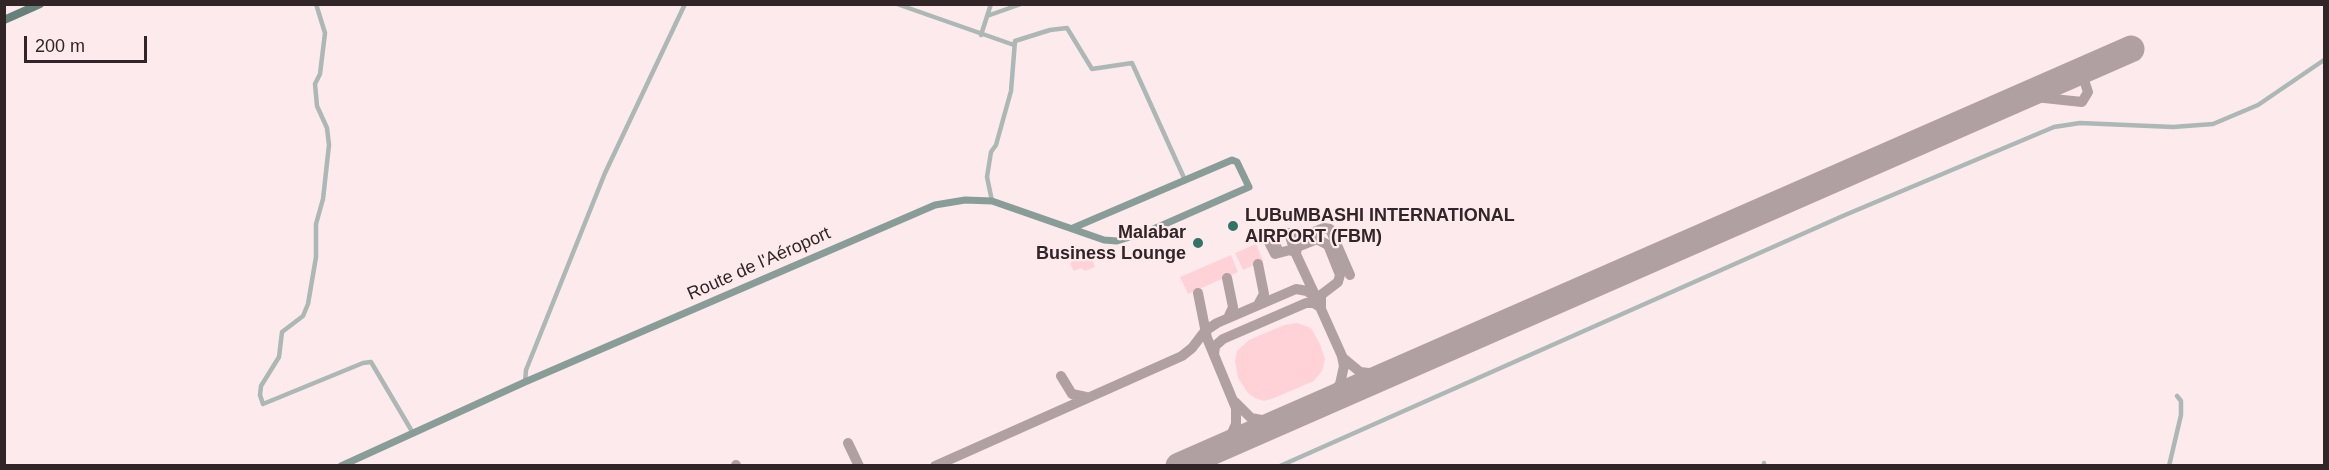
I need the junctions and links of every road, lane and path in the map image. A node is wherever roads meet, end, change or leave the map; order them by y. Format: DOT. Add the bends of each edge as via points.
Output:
graph roads {
  1 [pos="40,4"];
  2 [pos="316,4"];
  3 [pos="685,4"];
  4 [pos="897,4"];
  5 [pos="991,4"];
  6 [pos="1020,4"];
  7 [pos="987,16"];
  8 [pos="4,20"];
  9 [pos="981,34"];
  10 [pos="1014,45"];
  11 [pos="2325,60"];
  12 [pos="1185,180"];
  13 [pos="992,201"];
  14 [pos="1073,228"];
  15 [pos="525,381"];
  16 [pos="2177,396"];
  17 [pos="413,433"];
  18 [pos="341,465"];
  19 [pos="1280,465"];
  20 [pos="2169,465"];
  1 -- 8 [label="highway"];
  2 -- 17 [label="street" via="325,33 315,84 316,106 327,128 329,145 316,224 316,257 308,304 303,316 282,332 279,357 261,386 260,395 263,404 371,362"];
  3 -- 15 [label="street" via="605,173 526,370"];
  4 -- 9 [label="street"];
  5 -- 7 [label="street"];
  6 -- 7 [label="street"];
  7 -- 9 [label="street"];
  9 -- 10 [label="street"];
  10 -- 12 [label="street" via="1015,41 1038,32 1067,28 1090,68 1132,63"];
  10 -- 13 [label="street" via="1011,91 987,177"];
  11 -- 19 [label="street" via="2252,108 2213,124 2173,127 2080,123 2054,127"];
  12 -- 14 [label="main road"];
  12 -- 14 [label="main road, Route de l'Aéroport" via="1232,160 1237,162 1248,189 1122,241 1104,240"];
  13 -- 14 [label="main road, Route de l'Aéroport"];
  13 -- 15 [label="main road, Route de l'Aéroport" via="935,205"];
  15 -- 17 [label="main road, Route de l'Aéroport"];
  16 -- 20 [label="street" via="2181,415"];
  17 -- 18 [label="main road, Route de l'Aéroport"];
}
